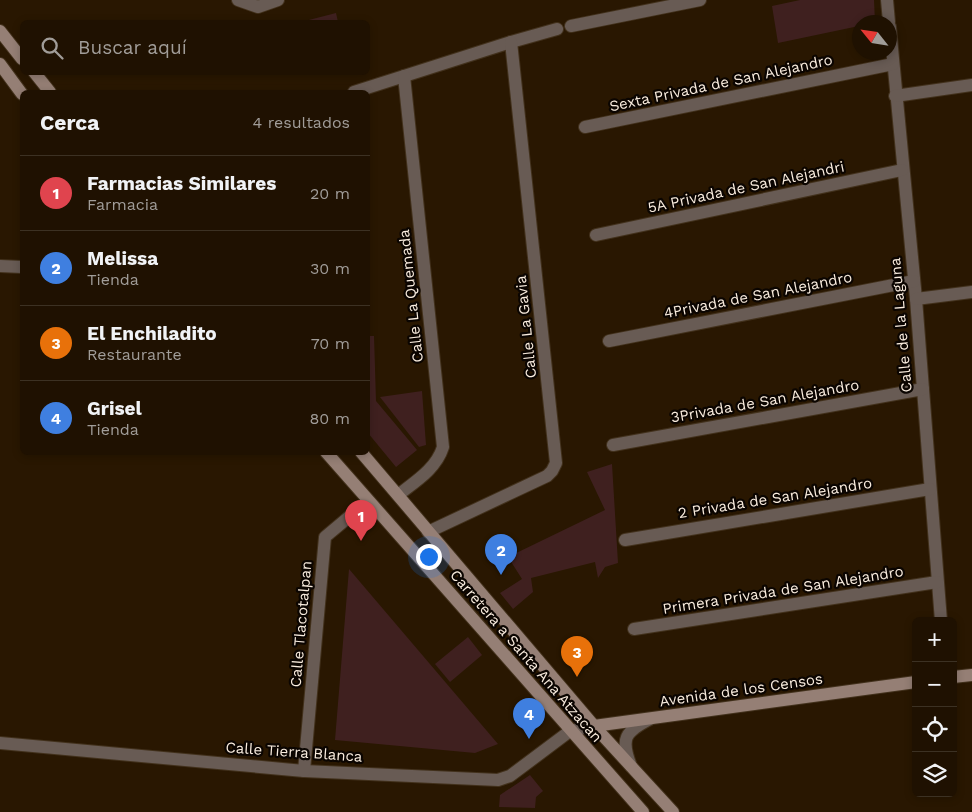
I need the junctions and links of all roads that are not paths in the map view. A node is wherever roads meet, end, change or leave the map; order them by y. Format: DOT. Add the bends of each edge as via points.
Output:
graph roads {
  1 [pos="238,0"];
  2 [pos="278,0"];
  3 [pos="700,0"];
  4 [pos="887,0"];
  5 [pos="888,15"];
  6 [pos="571,26"];
  7 [pos="557,29"];
  8 [pos="0,31"];
  9 [pos="511,42"];
  10 [pos="20,56"];
  11 [pos="893,60"];
  12 [pos="0,64"];
  13 [pos="893,64"];
  14 [pos="36,75"];
  15 [pos="404,76"];
  16 [pos="972,85"];
  17 [pos="48,90"];
  18 [pos="360,90"];
  19 [pos="20,91"];
  20 [pos="895,96"];
  21 [pos="584,127"];
  22 [pos="902,170"];
  23 [pos="596,234"];
  24 [pos="0,266"];
  25 [pos="20,267"];
  26 [pos="914,281"];
  27 [pos="972,292"];
  28 [pos="916,300"];
  29 [pos="609,341"];
  30 [pos="923,389"];
  31 [pos="613,445"];
  32 [pos="329,455"];
  33 [pos="365,455"];
  34 [pos="930,489"];
  35 [pos="398,495"];
  36 [pos="368,501"];
  37 [pos="428,532"];
  38 [pos="625,540"];
  39 [pos="937,582"];
  40 [pos="941,617"];
  41 [pos="634,629"];
  42 [pos="972,675"];
  43 [pos="957,677"];
  44 [pos="912,683"];
  45 [pos="652,718"];
  46 [pos="594,726"];
  47 [pos="570,731"];
  48 [pos="0,743"];
  49 [pos="631,766"];
  50 [pos="304,771"];
  51 [pos="643,812"];
  52 [pos="673,812"];
  1 -- 2 [label="street" via="258,7"];
  3 -- 6 [label="street"];
  4 -- 5 [label="street"];
  7 -- 9 [label="street"];
  8 -- 10 [label="street"];
  9 -- 15 [label="street"];
  9 -- 37 [label="street, Calle La Gavia" via="556,463 547,476"];
  11 -- 13 [label="street, Calle de la Laguna"];
  12 -- 19 [label="street"];
  13 -- 20 [label="street, Calle de la Laguna"];
  13 -- 21 [label="street, Sexta Privada de San Alejandro"];
  14 -- 17 [label="street"];
  15 -- 18 [label="street"];
  15 -- 35 [label="street, Calle La Quemada" via="443,447 434,466"];
  16 -- 20 [label="street"];
  20 -- 22 [label="street, Calle de la Laguna"];
  22 -- 23 [label="street, 5A Privada de San Alejandri"];
  22 -- 26 [label="street, Calle de la Laguna"];
  24 -- 25 [label="street"];
  26 -- 28 [label="street, Calle de la Laguna"];
  26 -- 29 [label="street, 4Privada de San Alejandro"];
  27 -- 28 [label="street"];
  28 -- 30 [label="street, Calle de la Laguna"];
  30 -- 31 [label="street, 3Privada de San Alejandro"];
  30 -- 34 [label="street, Calle de la Laguna"];
  32 -- 36 [label="street, Carretera a Santa Ana Atzacan"];
  33 -- 35 [label="street, Carretera a Santa Ana Atzacan"];
  34 -- 38 [label="street, 2 Privada de San Alejandro"];
  34 -- 39 [label="street, Calle de la Laguna"];
  35 -- 37 [label="street, Carretera a Santa Ana Atzacan"];
  36 -- 47 [label="street, Carretera a Santa Ana Atzacan"];
  36 -- 50 [label="street, Calle Tlacotalpan" via="326,537"];
  37 -- 46 [label="street, Carretera a Santa Ana Atzacan"];
  39 -- 40 [label="street, Calle de la Laguna"];
  39 -- 41 [label="street, Primera Privada de San Alejandro"];
  42 -- 43 [label="street"];
  44 -- 45 [label="street, Avenida de los Censos"];
  45 -- 46 [label="street, Avenida de los Censos"];
  45 -- 49 [label="street" via="631,730 626,737 625,753"];
  46 -- 47 [label="street, Avenida de los Censos"];
  46 -- 49 [label="street, Carretera a Santa Ana Atzacan"];
  47 -- 50 [label="street, Calle Tierra Blanca" via="510,776 498,780"];
  47 -- 51 [label="street, Carretera a Santa Ana Atzacan"];
  48 -- 50 [label="street, Calle Tierra Blanca"];
  49 -- 52 [label="street, Carretera a Santa Ana Atzacan"];
}
